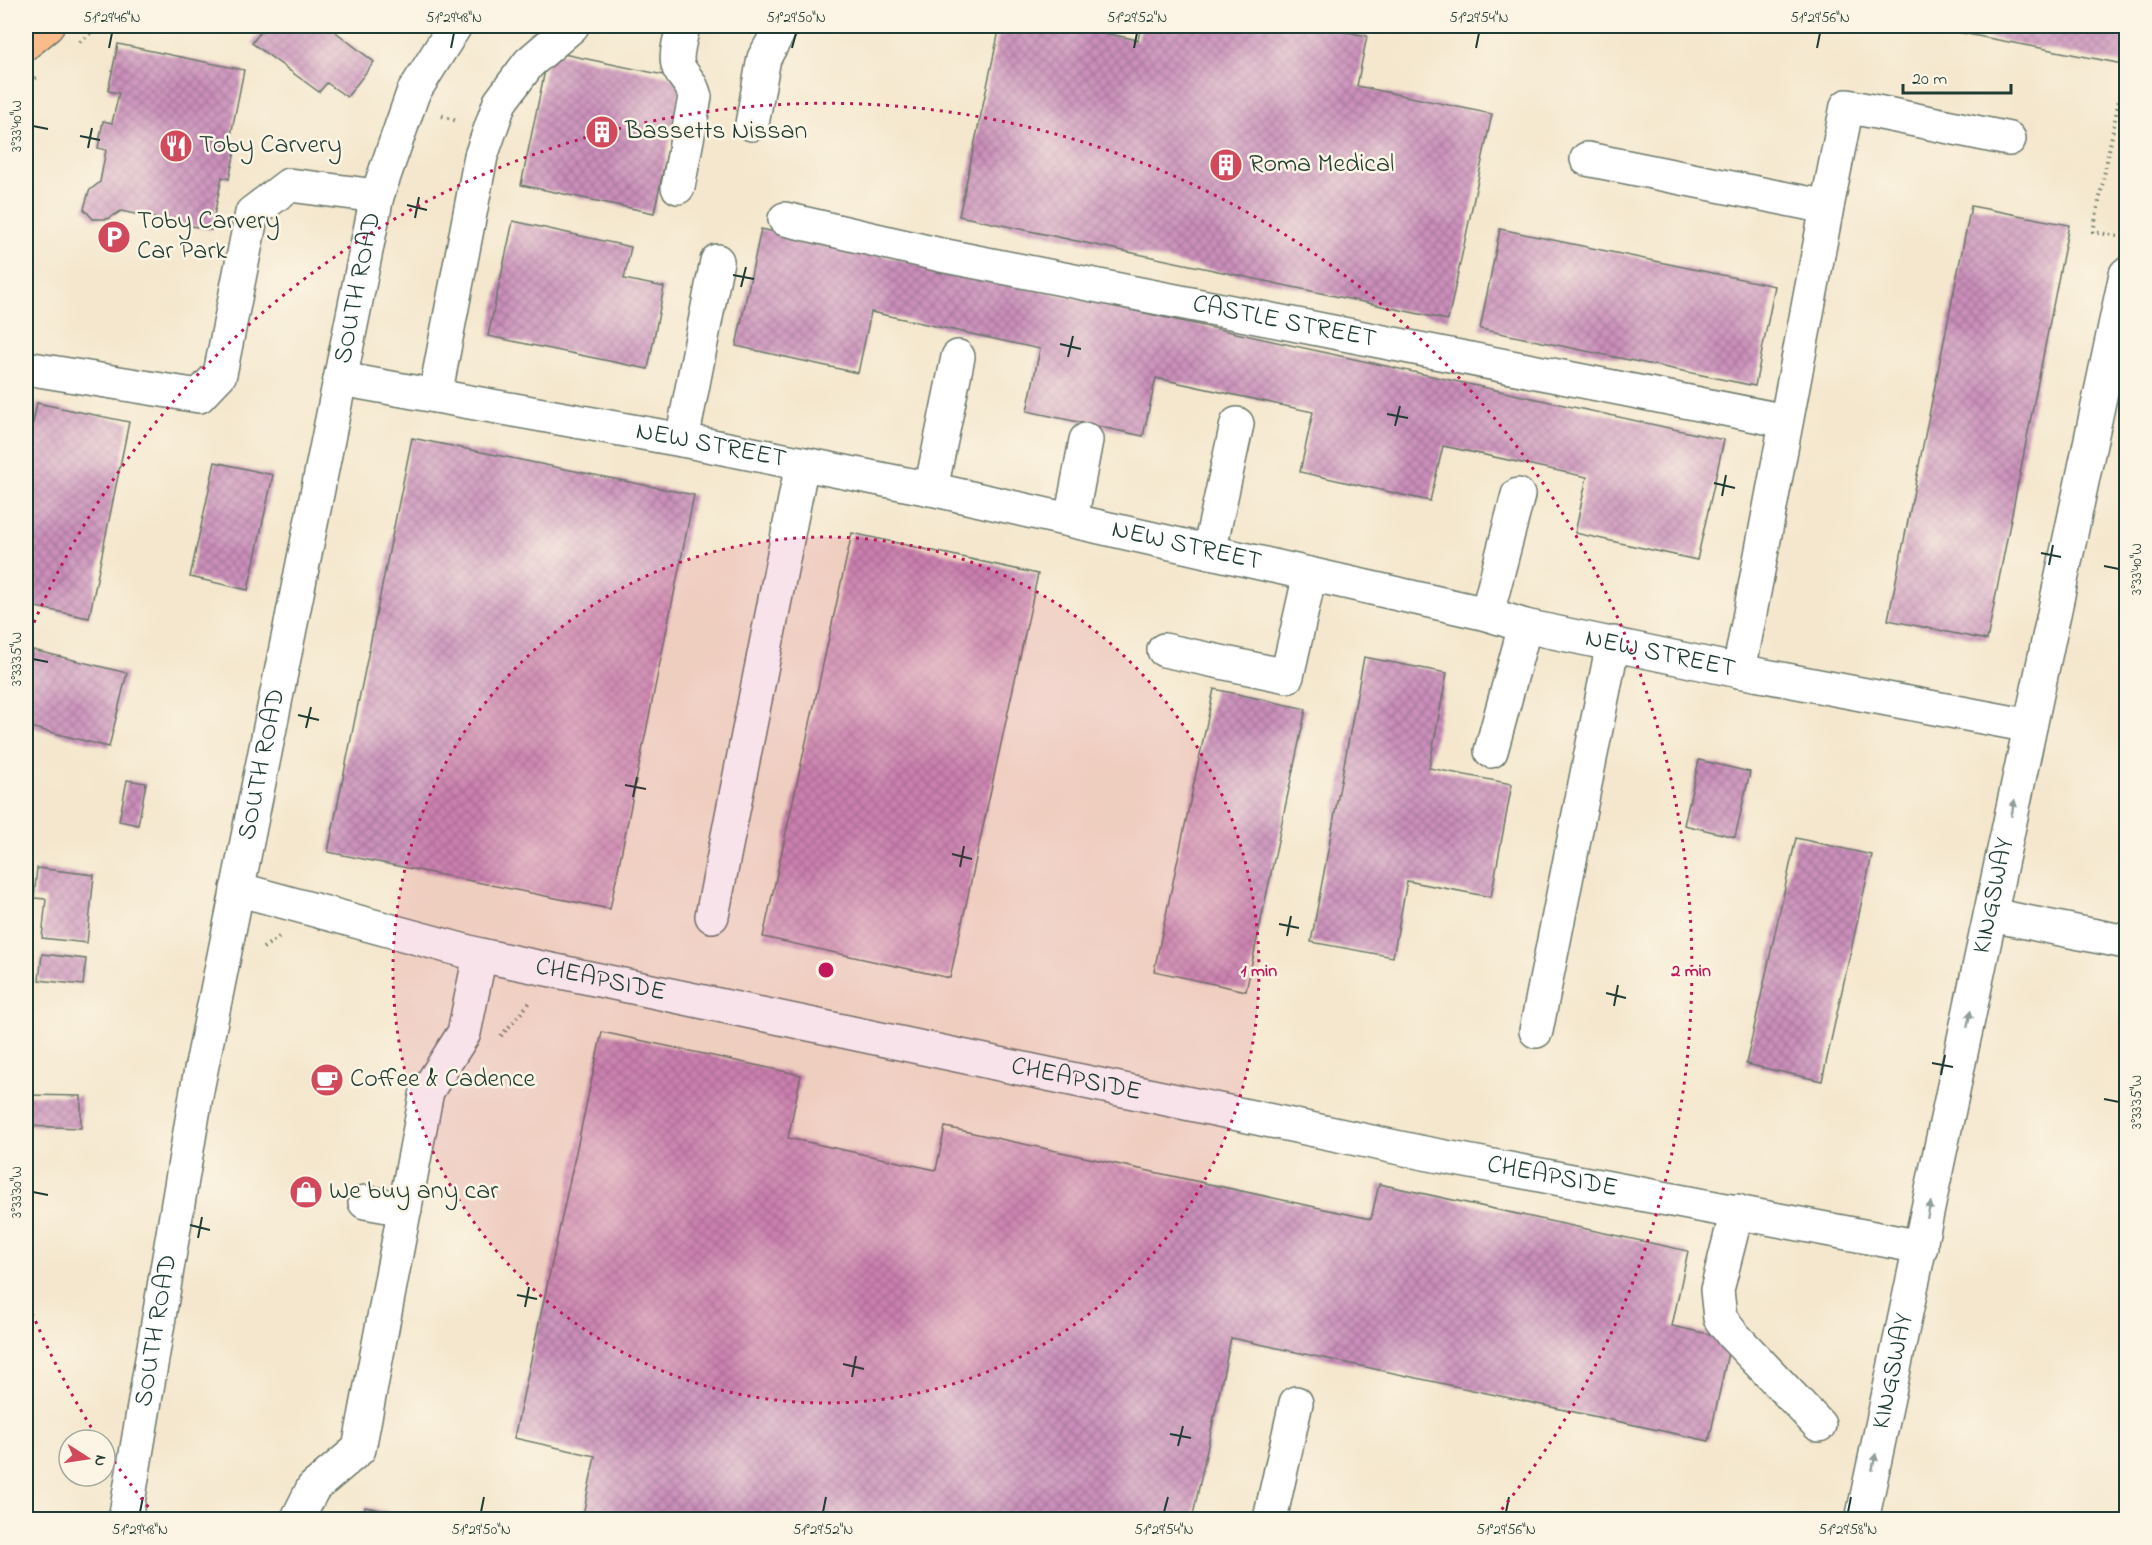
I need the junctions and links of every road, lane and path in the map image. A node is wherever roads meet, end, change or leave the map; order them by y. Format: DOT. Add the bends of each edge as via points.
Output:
graph roads {
  1 [pos="47,26"];
  2 [pos="455,26"];
  3 [pos="572,26"];
  4 [pos="683,26"];
  5 [pos="782,26"];
  6 [pos="26,43"];
  7 [pos="2127,64"];
  8 [pos="752,124"];
  9 [pos="2009,139"];
  10 [pos="1587,159"];
  11 [pos="678,187"];
  12 [pos="377,196"];
  13 [pos="1827,207"];
  14 [pos="785,219"];
  15 [pos="2117,236"];
  16 [pos="717,261"];
  17 [pos="2127,274"];
  18 [pos="958,357"];
  19 [pos="26,369"];
  20 [pos="341,379"];
  21 [pos="435,396"];
  22 [pos="1786,421"];
  23 [pos="1237,424"];
  24 [pos="682,440"];
  25 [pos="1086,441"];
  26 [pos="802,464"];
  27 [pos="931,489"];
  28 [pos="1518,495"];
  29 [pos="1071,520"];
  30 [pos="1209,552"];
  31 [pos="1310,574"];
  32 [pos="1487,614"];
  33 [pos="1525,626"];
  34 [pos="1613,643"];
  35 [pos="1164,650"];
  36 [pos="1739,671"];
  37 [pos="2030,726"];
  38 [pos="1491,751"];
  39 [pos="237,889"];
  40 [pos="1991,915"];
  41 [pos="712,916"];
  42 [pos="283,935"];
  43 [pos="2127,942"];
  44 [pos="259,955"];
  45 [pos="480,955"];
  46 [pos="1536,1031"];
  47 [pos="365,1202"];
  48 [pos="405,1209"];
  49 [pos="1737,1211"];
  50 [pos="1921,1247"];
  51 [pos="1296,1403"];
  52 [pos="1819,1425"];
  53 [pos="125,1520"];
  54 [pos="297,1520"];
  55 [pos="1274,1520"];
  56 [pos="1862,1520"];
  1 -- 6 [label="main road"];
  2 -- 12 [label="street, SOUTH ROAD" via="412,93"];
  3 -- 21 [label="street" via="530,63 500,102 481,156"];
  4 -- 11 [label="street" via="677,60 695,97"];
  5 -- 8 [label="street" via="764,58"];
  7 -- 15 [label="path" via="2093,232"];
  9 -- 13 [label="street" via="1847,106"];
  10 -- 13 [label="street"];
  12 -- 19 [label="street" via="289,185 252,213 220,374 198,396"];
  12 -- 20 [label="street, SOUTH ROAD"];
  13 -- 22 [label="street"];
  14 -- 22 [label="street, CASTLE STREET" via="953,258"];
  16 -- 24 [label="street"];
  17 -- 37 [label="street, KINGSWAY"];
  18 -- 27 [label="street"];
  20 -- 21 [label="street, NEW STREET"];
  20 -- 39 [label="street, SOUTH ROAD"];
  21 -- 24 [label="street, NEW STREET"];
  22 -- 36 [label="street"];
  23 -- 30 [label="street"];
  24 -- 26 [label="street, NEW STREET"];
  25 -- 29 [label="street"];
  26 -- 27 [label="street, NEW STREET"];
  26 -- 41 [label="street"];
  27 -- 29 [label="street, NEW STREET"];
  28 -- 32 [label="street"];
  29 -- 30 [label="street, NEW STREET"];
  30 -- 31 [label="street, NEW STREET"];
  31 -- 32 [label="street, NEW STREET"];
  31 -- 35 [label="street" via="1287,676"];
  32 -- 33 [label="street, NEW STREET"];
  33 -- 34 [label="street, NEW STREET"];
  33 -- 38 [label="street"];
  34 -- 36 [label="street, NEW STREET"];
  34 -- 46 [label="street"];
  36 -- 37 [label="street, NEW STREET"];
  40 -- 37 [label="street, KINGSWAY, one-way"];
  39 -- 45 [label="street, CHEAPSIDE"];
  39 -- 53 [label="street, SOUTH ROAD" via="197,1090"];
  40 -- 43 [label="street"];
  50 -- 40 [label="street, KINGSWAY, one-way"];
  42 -- 44 [label="path"];
  45 -- 48 [label="street" via="464,1033 427,1091"];
  45 -- 49 [label="street, CHEAPSIDE" via="1424,1153"];
  47 -- 48 [label="street"];
  48 -- 54 [label="street" via="359,1449 314,1488"];
  49 -- 50 [label="street, CHEAPSIDE"];
  49 -- 52 [label="street" via="1718,1290 1720,1318"];
  56 -- 50 [label="street, KINGSWAY, one-way"];
  51 -- 55 [label="street" via="1270,1519"];
}
